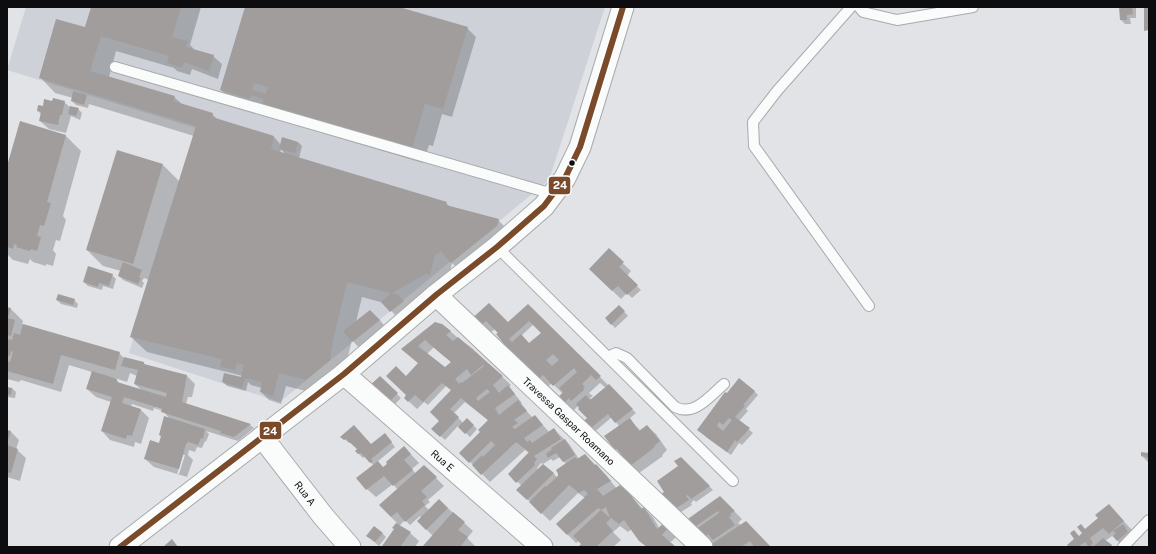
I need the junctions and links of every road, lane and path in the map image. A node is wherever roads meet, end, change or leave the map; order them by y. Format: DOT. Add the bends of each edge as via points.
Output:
graph roads {
  1 [pos="623,7"];
  2 [pos="851,7"];
  3 [pos="859,7"];
  4 [pos="973,7"];
  5 [pos="115,67"];
  6 [pos="553,194"];
  7 [pos="497,247"];
  8 [pos="436,295"];
  9 [pos="868,306"];
  10 [pos="608,357"];
  11 [pos="344,374"];
  12 [pos="724,384"];
  13 [pos="262,437"];
  14 [pos="733,481"];
  15 [pos="1149,520"];
  16 [pos="120,547"];
  17 [pos="350,547"];
  18 [pos="542,547"];
  19 [pos="702,547"];
  20 [pos="1123,547"];
  1 -- 6 [label="street" via="580,147 565,178"];
  2 -- 9 [label="lane" via="753,122 754,146"];
  3 -- 4 [label="lane" via="863,12 897,20"];
  5 -- 6 [label="lane"];
  6 -- 7 [label="street" via="544,206"];
  7 -- 8 [label="street"];
  7 -- 10 [label="lane"];
  8 -- 11 [label="street"];
  8 -- 19 [label="street, Travessa Gaspar Roamano"];
  10 -- 12 [label="lane" via="616,353 627,358 682,411 698,406"];
  10 -- 14 [label="lane"];
  11 -- 13 [label="street"];
  11 -- 18 [label="street, Rua E"];
  13 -- 16 [label="street"];
  13 -- 17 [label="street, Rua A"];
  15 -- 20 [label="lane"];
}
